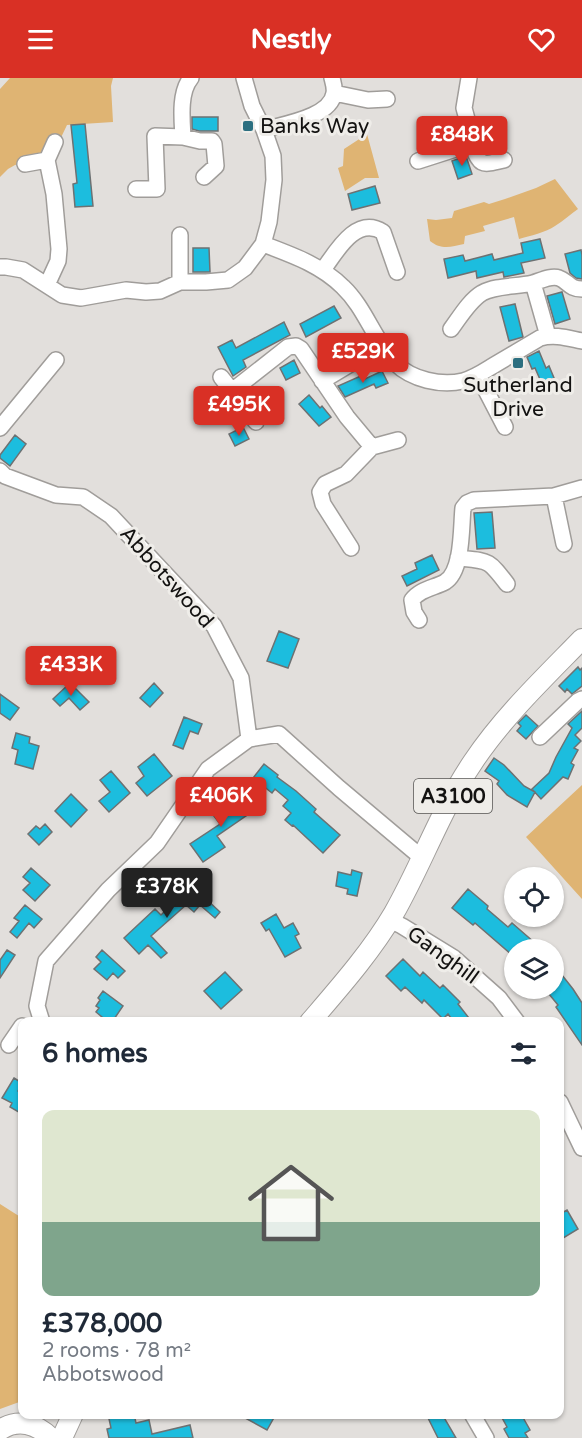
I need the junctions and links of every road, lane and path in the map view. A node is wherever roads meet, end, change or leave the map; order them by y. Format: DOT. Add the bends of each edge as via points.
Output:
graph roads {
  1 [pos="191,78"];
  2 [pos="244,78"];
  3 [pos="469,78"];
  4 [pos="333,85"];
  5 [pos="387,99"];
  6 [pos="264,130"];
  7 [pos="183,137"];
  8 [pos="55,142"];
  9 [pos="471,144"];
  10 [pos="47,160"];
  11 [pos="504,160"];
  12 [pos="418,161"];
  13 [pos="25,164"];
  14 [pos="204,177"];
  15 [pos="135,189"];
  16 [pos="180,235"];
  17 [pos="263,244"];
  18 [pos="0,267"];
  19 [pos="323,270"];
  20 [pos="397,272"];
  21 [pos="180,282"];
  22 [pos="533,284"];
  23 [pos="46,285"];
  24 [pos="582,289"];
  25 [pos="452,329"];
  26 [pos="548,336"];
  27 [pos="582,341"];
  28 [pos="382,345"];
  29 [pos="56,360"];
  30 [pos="478,375"];
  31 [pos="221,377"];
  32 [pos="322,381"];
  33 [pos="232,391"];
  34 [pos="256,422"];
  35 [pos="505,427"];
  36 [pos="0,428"];
  37 [pos="398,440"];
  38 [pos="372,447"];
  39 [pos="0,471"];
  40 [pos="582,488"];
  41 [pos="555,496"];
  42 [pos="564,544"];
  43 [pos="351,548"];
  44 [pos="458,558"];
  45 [pos="507,584"];
  46 [pos="419,620"];
  47 [pos="582,639"];
  48 [pos="582,699"];
  49 [pos="540,737"];
  50 [pos="249,739"];
  51 [pos="423,856"];
  52 [pos="390,920"];
  53 [pos="37,1006"];
  54 [pos="29,1017"];
  55 [pos="40,1017"];
  56 [pos="314,1017"];
  57 [pos="514,1017"];
  58 [pos="18,1033"];
  59 [pos="10,1046"];
  60 [pos="564,1110"];
  61 [pos="582,1148"];
  62 [pos="72,1419"];
  63 [pos="475,1419"];
  64 [pos="10,1420"];
  65 [pos="51,1438"];
  66 [pos="62,1438"];
  67 [pos="486,1438"];
  1 -- 7 [label="street" via="182,106"];
  2 -- 6 [label="street"];
  3 -- 9 [label="street" via="465,108"];
  4 -- 5 [label="street" via="368,100"];
  4 -- 6 [label="street" via="329,103 322,111"];
  6 -- 17 [label="street" via="273,156 274,180"];
  7 -- 14 [label="street" via="213,142 216,166"];
  7 -- 15 [label="street" via="155,136 157,189"];
  8 -- 10 [label="street"];
  9 -- 11 [label="street" via="479,162"];
  9 -- 12 [label="street"];
  10 -- 13 [label="street"];
  10 -- 23 [label="street" via="59,249 58,261"];
  16 -- 21 [label="street"];
  17 -- 19 [label="street"];
  17 -- 21 [label="street" via="245,268 228,280"];
  18 -- 23 [label="street" via="23,270"];
  19 -- 20 [label="street" via="348,237 367,227 383,232"];
  19 -- 28 [label="street" via="344,288"];
  21 -- 23 [label="street" via="160,291 126,290 81,298 62,295"];
  22 -- 24 [label="street" via="555,277"];
  22 -- 25 [label="street" via="481,294"];
  22 -- 26 [label="street"];
  26 -- 27 [label="street"];
  26 -- 30 [label="street"];
  28 -- 30 [label="street" via="394,363 424,380 463,381"];
  28 -- 32 [label="street"];
  29 -- 36 [label="street"];
  30 -- 35 [label="street"];
  31 -- 33 [label="street"];
  32 -- 33 [label="street" via="296,346 288,347"];
  32 -- 38 [label="street"];
  33 -- 34 [label="street"];
  37 -- 38 [label="street"];
  38 -- 43 [label="street" via="346,474 325,484 320,492 323,504"];
  39 -- 50 [label="street, Abbotswood" via="56,495 83,497 111,516 214,626 241,678"];
  40 -- 41 [label="street"];
  41 -- 42 [label="street"];
  41 -- 44 [label="street" via="467,503 463,508"];
  44 -- 45 [label="street" via="486,561"];
  44 -- 46 [label="street" via="448,581 412,600"];
  47 -- 51 [label="main road, A3100" via="484,746 458,786"];
  48 -- 49 [label="street"];
  50 -- 51 [label="street" via="279,734"];
  50 -- 53 [label="street" via="208,769 157,843 108,890 46,961"];
  51 -- 52 [label="main road, A3100"];
  52 -- 56 [label="main road, A3100" via="376,943"];
  52 -- 57 [label="street, Ganghill" via="454,958 499,998"];
  53 -- 54 [label="street"];
  53 -- 55 [label="street"];
  58 -- 59 [label="street"];
  60 -- 61 [label="street"];
  62 -- 66 [label="main road"];
  63 -- 67 [label="street"];
  64 -- 65 [label="main road" via="40,1428"];
}
